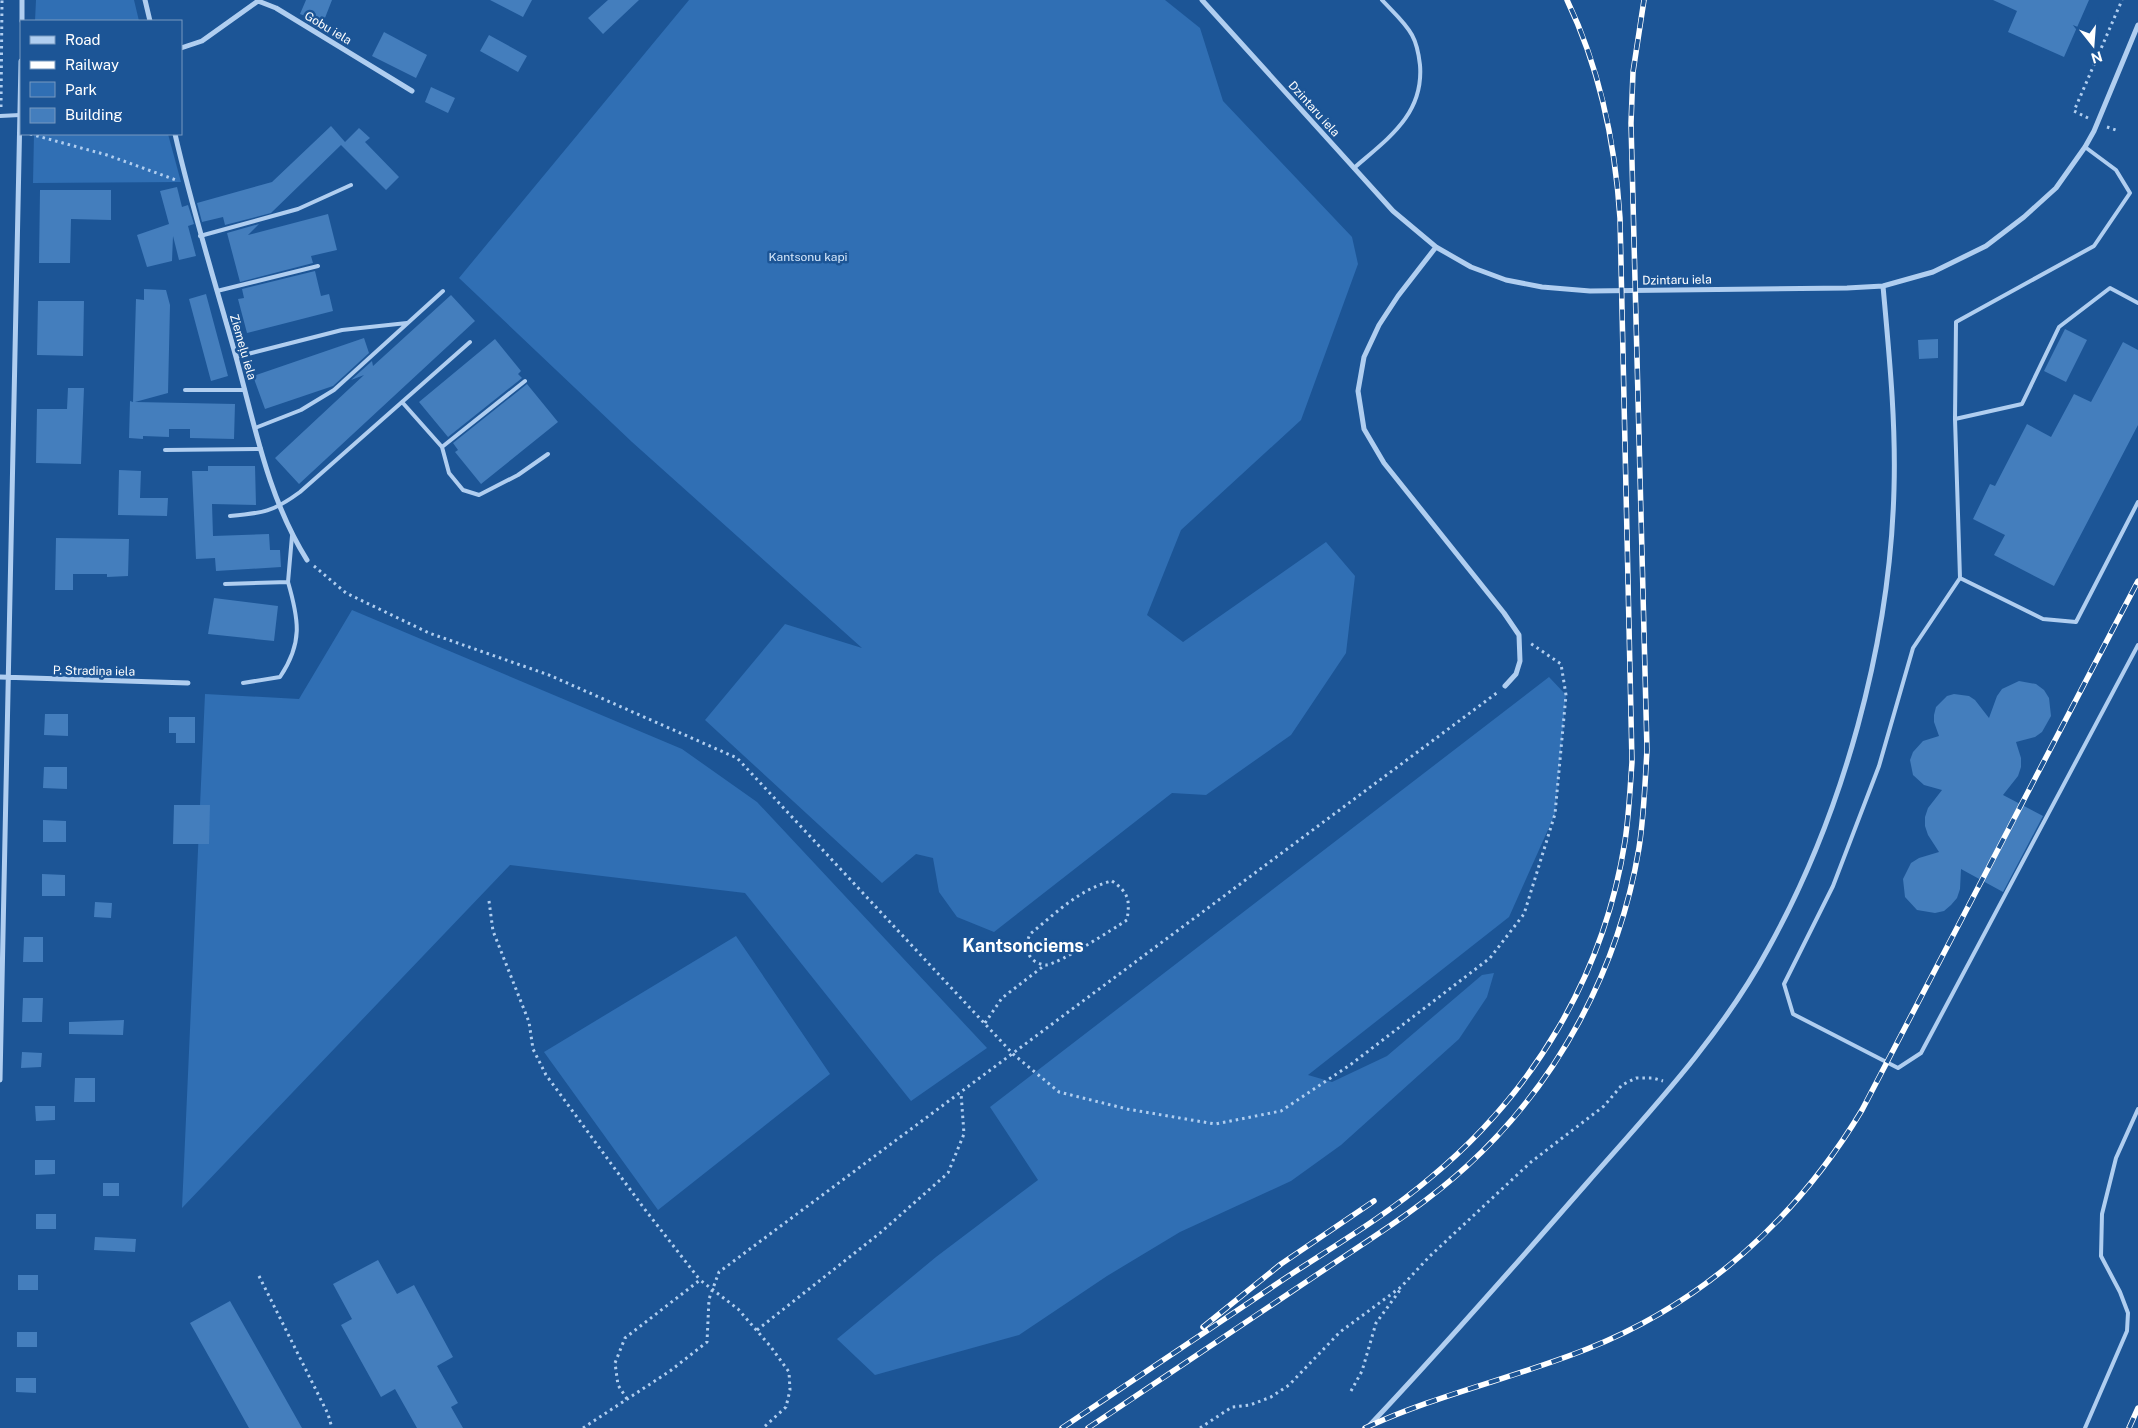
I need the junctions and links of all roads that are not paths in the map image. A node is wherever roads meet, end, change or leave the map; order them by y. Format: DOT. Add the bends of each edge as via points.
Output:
graph roads {
  1 [pos="22,0"];
  2 [pos="145,0"];
  3 [pos="1202,0"];
  4 [pos="1382,0"];
  5 [pos="22,20"];
  6 [pos="150,20"];
  7 [pos="2138,24"];
  8 [pos="182,48"];
  9 [pos="412,91"];
  10 [pos="20,115"];
  11 [pos="0,116"];
  12 [pos="175,135"];
  13 [pos="2085,146"];
  14 [pos="1354,168"];
  15 [pos="351,186"];
  16 [pos="200,236"];
  17 [pos="1436,247"];
  18 [pos="318,266"];
  19 [pos="1883,286"];
  20 [pos="217,291"];
  21 [pos="443,291"];
  22 [pos="2138,303"];
  23 [pos="407,323"];
  24 [pos="470,342"];
  25 [pos="236,357"];
  26 [pos="525,381"];
  27 [pos="185,390"];
  28 [pos="245,390"];
  29 [pos="402,402"];
  30 [pos="1955,420"];
  31 [pos="254,428"];
  32 [pos="442,447"];
  33 [pos="260,449"];
  34 [pos="165,450"];
  35 [pos="548,454"];
  36 [pos="2138,502"];
  37 [pos="280,507"];
  38 [pos="230,516"];
  39 [pos="292,536"];
  40 [pos="307,560"];
  41 [pos="1960,578"];
  42 [pos="288,582"];
  43 [pos="225,584"];
  44 [pos="2138,645"];
  45 [pos="0,677"];
  46 [pos="8,677"];
  47 [pos="188,683"];
  48 [pos="243,683"];
  49 [pos="1506,686"];
  50 [pos="0,1080"];
  51 [pos="2138,1109"];
  52 [pos="1367,1428"];
  53 [pos="2084,1428"];
  1 -- 5 [label="street"];
  2 -- 6 [label="street"];
  3 -- 14 [label="street, Dzintaru iela"];
  4 -- 14 [label="lane" via="1412,36 1419,62 1418,95 1410,114 1394,133"];
  7 -- 13 [label="street, Dzintaru iela"];
  8 -- 9 [label="street, Gobu iela" via="202,41 258,1 276,8"];
  10 -- 11 [label="lane"];
  10 -- 46 [label="street"];
  12 -- 16 [label="street, Ziemeļu iela"];
  13 -- 19 [label="street, Dzintaru iela" via="2056,188 1986,246 1933,272"];
  13 -- 30 [label="lane" via="2116,170 2130,193 2094,246 1956,322"];
  14 -- 17 [label="street, Dzintaru iela" via="1393,211"];
  15 -- 16 [label="lane" via="298,209"];
  16 -- 20 [label="street, Ziemeļu iela"];
  17 -- 19 [label="street, Dzintaru iela" via="1471,267 1506,280 1551,288 1590,291"];
  17 -- 49 [label="street" via="1379,325 1364,357 1358,391 1364,429 1384,463 1519,635 1520,661 1516,674"];
  18 -- 20 [label="lane"];
  19 -- 52 [label="street" via="1892,386 1894,489 1881,623 1865,698 1838,792 1804,876 1768,949 1728,1015 1673,1085 1426,1366"];
  20 -- 25 [label="street, Ziemeļu iela"];
  21 -- 23 [label="lane"];
  22 -- 30 [label="lane" via="2110,288 2059,327 2022,404"];
  23 -- 25 [label="lane" via="342,330"];
  23 -- 31 [label="lane" via="334,390 301,410"];
  24 -- 29 [label="lane"];
  25 -- 28 [label="street, Ziemeļu iela"];
  26 -- 32 [label="lane"];
  27 -- 28 [label="lane"];
  28 -- 31 [label="street, Ziemeļu iela"];
  29 -- 32 [label="lane"];
  29 -- 37 [label="lane"];
  30 -- 41 [label="lane"];
  31 -- 33 [label="street, Ziemeļu iela"];
  32 -- 35 [label="lane" via="449,473 464,490 479,495 518,475"];
  33 -- 34 [label="lane"];
  33 -- 37 [label="street, Ziemeļu iela"];
  36 -- 41 [label="lane" via="2076,622 2044,619"];
  37 -- 38 [label="lane" via="257,514"];
  37 -- 39 [label="street, Ziemeļu iela"];
  39 -- 40 [label="street, Ziemeļu iela"];
  39 -- 42 [label="lane"];
  41 -- 44 [label="lane" via="1913,648 1879,766 1840,868 1784,984 1793,1014 1898,1068 1921,1054"];
  42 -- 43 [label="lane"];
  42 -- 48 [label="lane" via="297,614 296,643 289,664 280,677"];
  45 -- 46 [label="street, P. Stradiņa iela"];
  46 -- 47 [label="street, P. Stradiņa iela"];
  46 -- 50 [label="street"];
  51 -- 53 [label="lane" via="2116,1158 2102,1214 2101,1256 2128,1313 2127,1331"];
}
